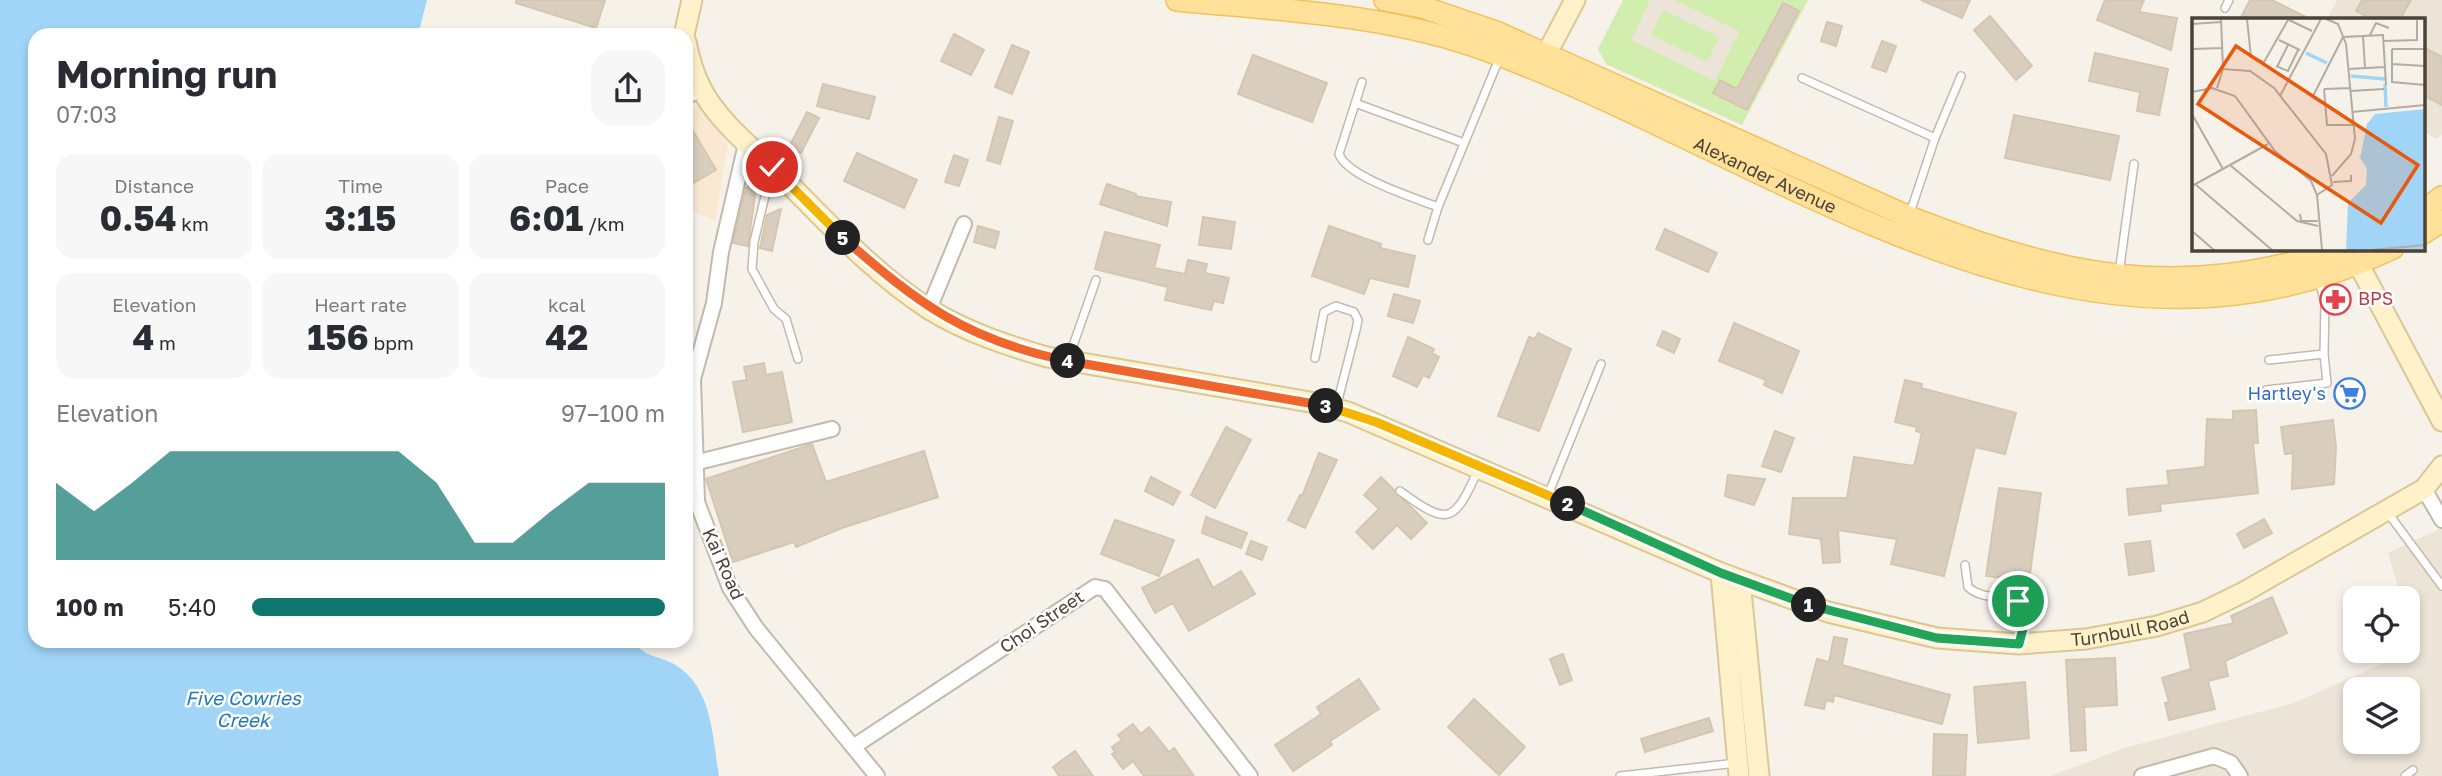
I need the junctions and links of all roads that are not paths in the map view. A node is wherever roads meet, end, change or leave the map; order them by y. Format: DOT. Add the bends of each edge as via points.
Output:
graph roads {
  1 [pos="692,0"];
  2 [pos="1177,0"];
  3 [pos="1385,0"];
  4 [pos="1575,0"];
  5 [pos="2229,0"];
  6 [pos="1412,2"];
  7 [pos="2225,8"];
  8 [pos="686,28"];
  9 [pos="1547,53"];
  10 [pos="1501,55"];
  11 [pos="1961,76"];
  12 [pos="1802,78"];
  13 [pos="1362,82"];
  14 [pos="694,93"];
  15 [pos="1355,103"];
  16 [pos="1935,138"];
  17 [pos="1464,143"];
  18 [pos="746,144"];
  19 [pos="2134,164"];
  20 [pos="772,167"];
  21 [pos="2442,197"];
  22 [pos="1438,207"];
  23 [pos="2424,210"];
  24 [pos="1909,217"];
  25 [pos="2442,221"];
  26 [pos="964,224"];
  27 [pos="2424,232"];
  28 [pos="1427,240"];
  29 [pos="2336,250"];
  30 [pos="2389,250"];
  31 [pos="2359,265"];
  32 [pos="2118,277"];
  33 [pos="2318,277"];
  34 [pos="1096,280"];
  35 [pos="929,309"];
  36 [pos="2324,354"];
  37 [pos="1315,358"];
  38 [pos="798,359"];
  39 [pos="2269,360"];
  40 [pos="1068,361"];
  41 [pos="1601,364"];
  42 [pos="2266,390"];
  43 [pos="1336,409"];
  44 [pos="2442,421"];
  45 [pos="832,429"];
  46 [pos="694,463"];
  47 [pos="2442,466"];
  48 [pos="1480,467"];
  49 [pos="2424,489"];
  50 [pos="1401,491"];
  51 [pos="1548,496"];
  52 [pos="2386,511"];
  53 [pos="2442,520"];
  54 [pos="1965,565"];
  55 [pos="1730,577"];
  56 [pos="2442,586"];
  57 [pos="2019,644"];
  58 [pos="853,747"];
  59 [pos="1739,769"];
  60 [pos="2413,770"];
  61 [pos="877,776"];
  62 [pos="1250,776"];
  63 [pos="1619,776"];
  64 [pos="1759,776"];
  65 [pos="2143,776"];
  66 [pos="2240,776"];
  67 [pos="2404,776"];
  1 -- 8 [label="street"];
  2 -- 10 [label="main road, Alexander Avenue" via="1380,22"];
  3 -- 6 [label="main road, Alexander Avenue"];
  4 -- 9 [label="street"];
  5 -- 7 [label="lane"];
  6 -- 9 [label="main road, Alexander Avenue"];
  9 -- 24 [label="main road, Alexander Avenue"];
  10 -- 17 [label="lane"];
  10 -- 33 [label="main road, Alexander Avenue" via="1851,216 1938,251 2034,281 2141,298 2184,298 2258,290"];
  11 -- 16 [label="lane"];
  12 -- 16 [label="lane"];
  13 -- 15 [label="lane"];
  14 -- 18 [label="street, Turnbull Road"];
  15 -- 17 [label="lane"];
  15 -- 22 [label="lane" via="1339,154 1342,161 1367,177"];
  16 -- 24 [label="lane"];
  17 -- 22 [label="lane"];
  18 -- 20 [label="street, Turnbull Road"];
  18 -- 46 [label="street, Kai Road" via="714,303 693,379"];
  19 -- 32 [label="lane"];
  20 -- 35 [label="street, Turnbull Road" via="839,234"];
  20 -- 38 [label="lane" via="752,268 760,288 786,319"];
  21 -- 23 [label="main road"];
  22 -- 28 [label="lane"];
  24 -- 32 [label="main road, Alexander Avenue" via="2039,261"];
  25 -- 27 [label="main road"];
  26 -- 35 [label="street"];
  29 -- 32 [label="main road, Alexander Avenue" via="2229,276 2189,280"];
  30 -- 31 [label="main road, Alexander Avenue"];
  31 -- 33 [label="main road, Alexander Avenue"];
  31 -- 44 [label="street"];
  33 -- 36 [label="lane" via="2325,303"];
  34 -- 40 [label="lane"];
  35 -- 40 [label="street, Turnbull Road" via="1006,345"];
  36 -- 39 [label="lane"];
  36 -- 42 [label="lane" via="2327,383"];
  37 -- 43 [label="lane" via="1324,312 1336,306 1353,312 1358,320"];
  40 -- 43 [label="street, Turnbull Road"];
  41 -- 51 [label="lane"];
  43 -- 48 [label="street, Turnbull Road"];
  45 -- 46 [label="street"];
  46 -- 58 [label="street, Kai Road" via="697,502 730,588 756,628"];
  47 -- 49 [label="street, Turnbull Road"];
  48 -- 50 [label="lane" via="1461,505 1445,515 1431,514"];
  48 -- 51 [label="street, Turnbull Road"];
  49 -- 52 [label="street, Turnbull Road"];
  49 -- 53 [label="street"];
  51 -- 55 [label="street, Turnbull Road"];
  52 -- 56 [label="lane"];
  52 -- 57 [label="street, Turnbull Road" via="2203,612 2086,639"];
  54 -- 57 [label="lane" via="1968,587 1976,594 2008,598 2025,607"];
  55 -- 57 [label="street, Turnbull Road" via="1828,612 1937,638"];
  55 -- 59 [label="street"];
  55 -- 64 [label="street"];
  58 -- 61 [label="street, Kai Road"];
  58 -- 62 [label="street, Choi Street" via="1100,586"];
  59 -- 63 [label="lane"];
  60 -- 67 [label="lane"];
  65 -- 66 [label="street" via="2214,756 2231,762"];
}
